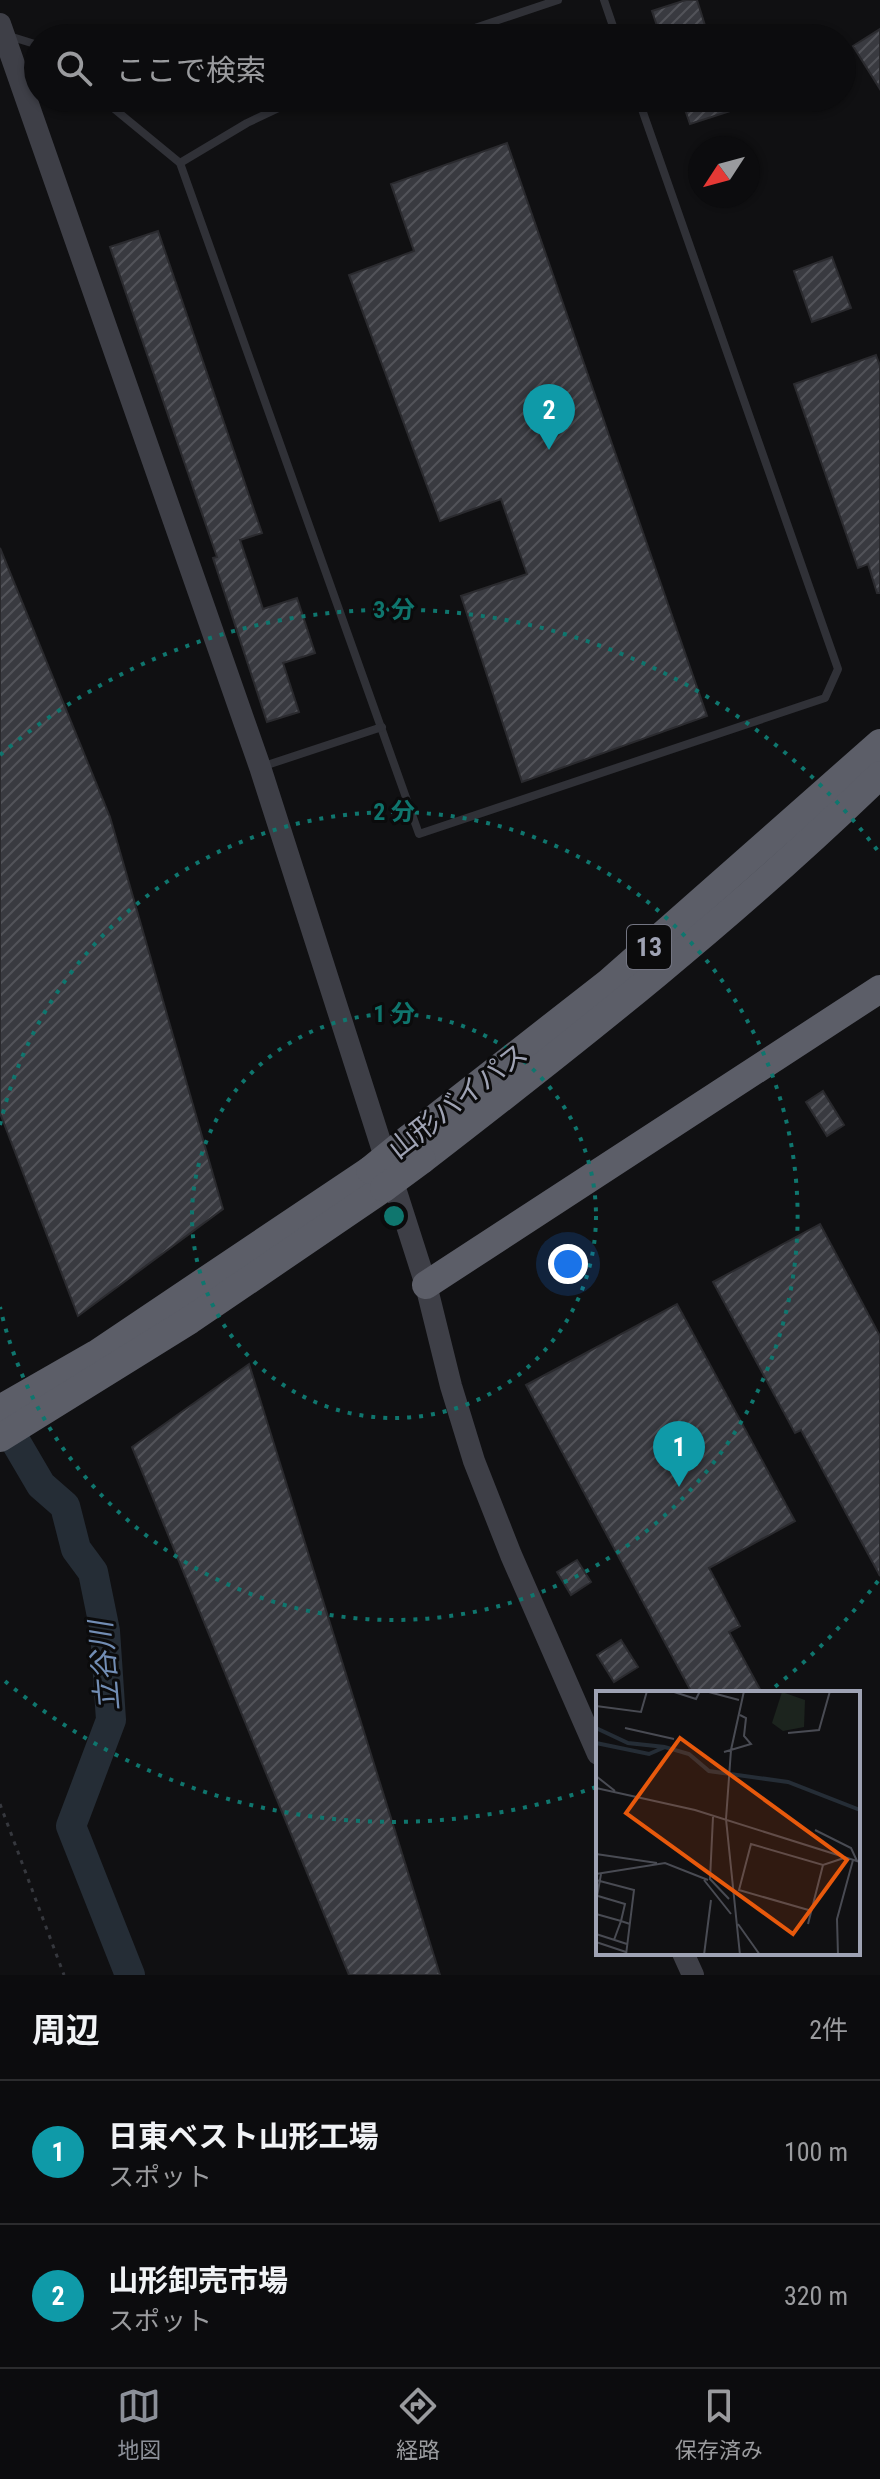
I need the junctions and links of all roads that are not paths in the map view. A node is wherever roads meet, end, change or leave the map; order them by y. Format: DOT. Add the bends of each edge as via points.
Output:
graph roads {
  1 [pos="558,0"];
  2 [pos="604,0"];
  3 [pos="487,24"];
  4 [pos="612,24"];
  5 [pos="2,29"];
  6 [pos="24,39"];
  7 [pos="24,92"];
  8 [pos="31,112"];
  9 [pos="118,112"];
  10 [pos="270,112"];
  11 [pos="643,112"];
  12 [pos="180,163"];
  13 [pos="382,727"];
  14 [pos="880,743"];
  15 [pos="260,767"];
  16 [pos="880,775"];
  17 [pos="880,802"];
  18 [pos="730,911"];
  19 [pos="880,989"];
  20 [pos="415,1150"];
  21 [pos="294,1236"];
  22 [pos="426,1285"];
  23 [pos="0,1409"];
  24 [pos="0,1438"];
  25 [pos="596,1749"];
  26 [pos="684,1955"];
  27 [pos="693,1975"];
  1 -- 3 [label="lane"];
  2 -- 4 [label="lane"];
  5 -- 6 [label="lane"];
  5 -- 7 [label="street"];
  8 -- 15 [label="street"];
  9 -- 12 [label="lane"];
  10 -- 12 [label="lane"];
  11 -- 13 [label="lane" via="838,669 825,698 419,834"];
  12 -- 13 [label="lane"];
  13 -- 15 [label="lane"];
  14 -- 20 [label="highway, 山形バイパス / 13"];
  15 -- 22 [label="street"];
  16 -- 18 [label="highway, 山形バイパス / 13"];
  17 -- 18 [label="highway" via="855,816 787,878"];
  18 -- 20 [label="highway, 山形バイパス / 13" via="599,1023"];
  19 -- 22 [label="highway"];
  20 -- 21 [label="highway, 山形バイパス / 13, bridge"];
  21 -- 23 [label="highway, 山形バイパス / 13"];
  21 -- 24 [label="highway, 山形バイパス / 13" via="190,1320"];
  22 -- 25 [label="street" via="474,1461"];
  26 -- 27 [label="street"];
}
